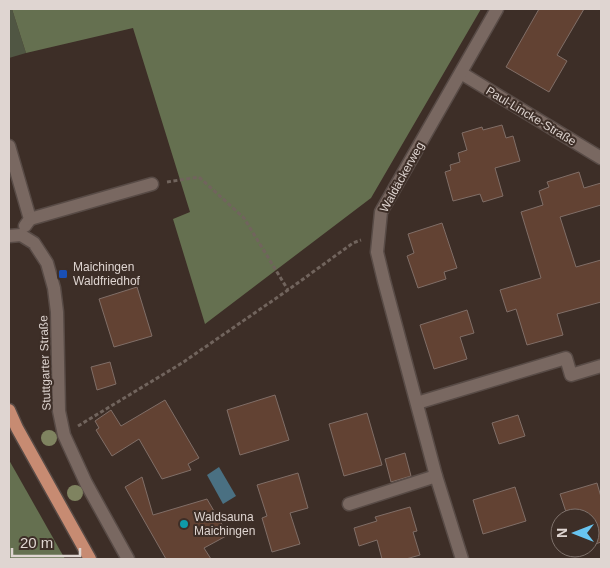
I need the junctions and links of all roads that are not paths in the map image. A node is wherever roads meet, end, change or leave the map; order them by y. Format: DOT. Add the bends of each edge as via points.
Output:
graph roads {
  1 [pos="497,9"];
  2 [pos="461,73"];
  3 [pos="9,146"];
  4 [pos="601,158"];
  5 [pos="152,184"];
  6 [pos="30,219"];
  7 [pos="15,236"];
  8 [pos="601,366"];
  9 [pos="418,403"];
  10 [pos="9,410"];
  11 [pos="436,476"];
  12 [pos="349,504"];
  13 [pos="90,559"];
  14 [pos="128,559"];
  15 [pos="462,559"];
  1 -- 2 [label="street, Waldäckerweg"];
  2 -- 4 [label="street, Paul-Lincke-Straße"];
  2 -- 9 [label="street, Waldäckerweg" via="381,212 378,235 377,252"];
  3 -- 6 [label="street"];
  5 -- 6 [label="street"];
  6 -- 7 [label="street"];
  7 -- 14 [label="street, Stuttgarter Straße" via="34,243 47,263 54,288 59,411 64,435"];
  8 -- 9 [label="street" via="572,375 566,358"];
  9 -- 11 [label="street, Waldäckerweg"];
  10 -- 13 [label="main road"];
  11 -- 12 [label="street"];
  11 -- 15 [label="street, Waldäckerweg"];
}
